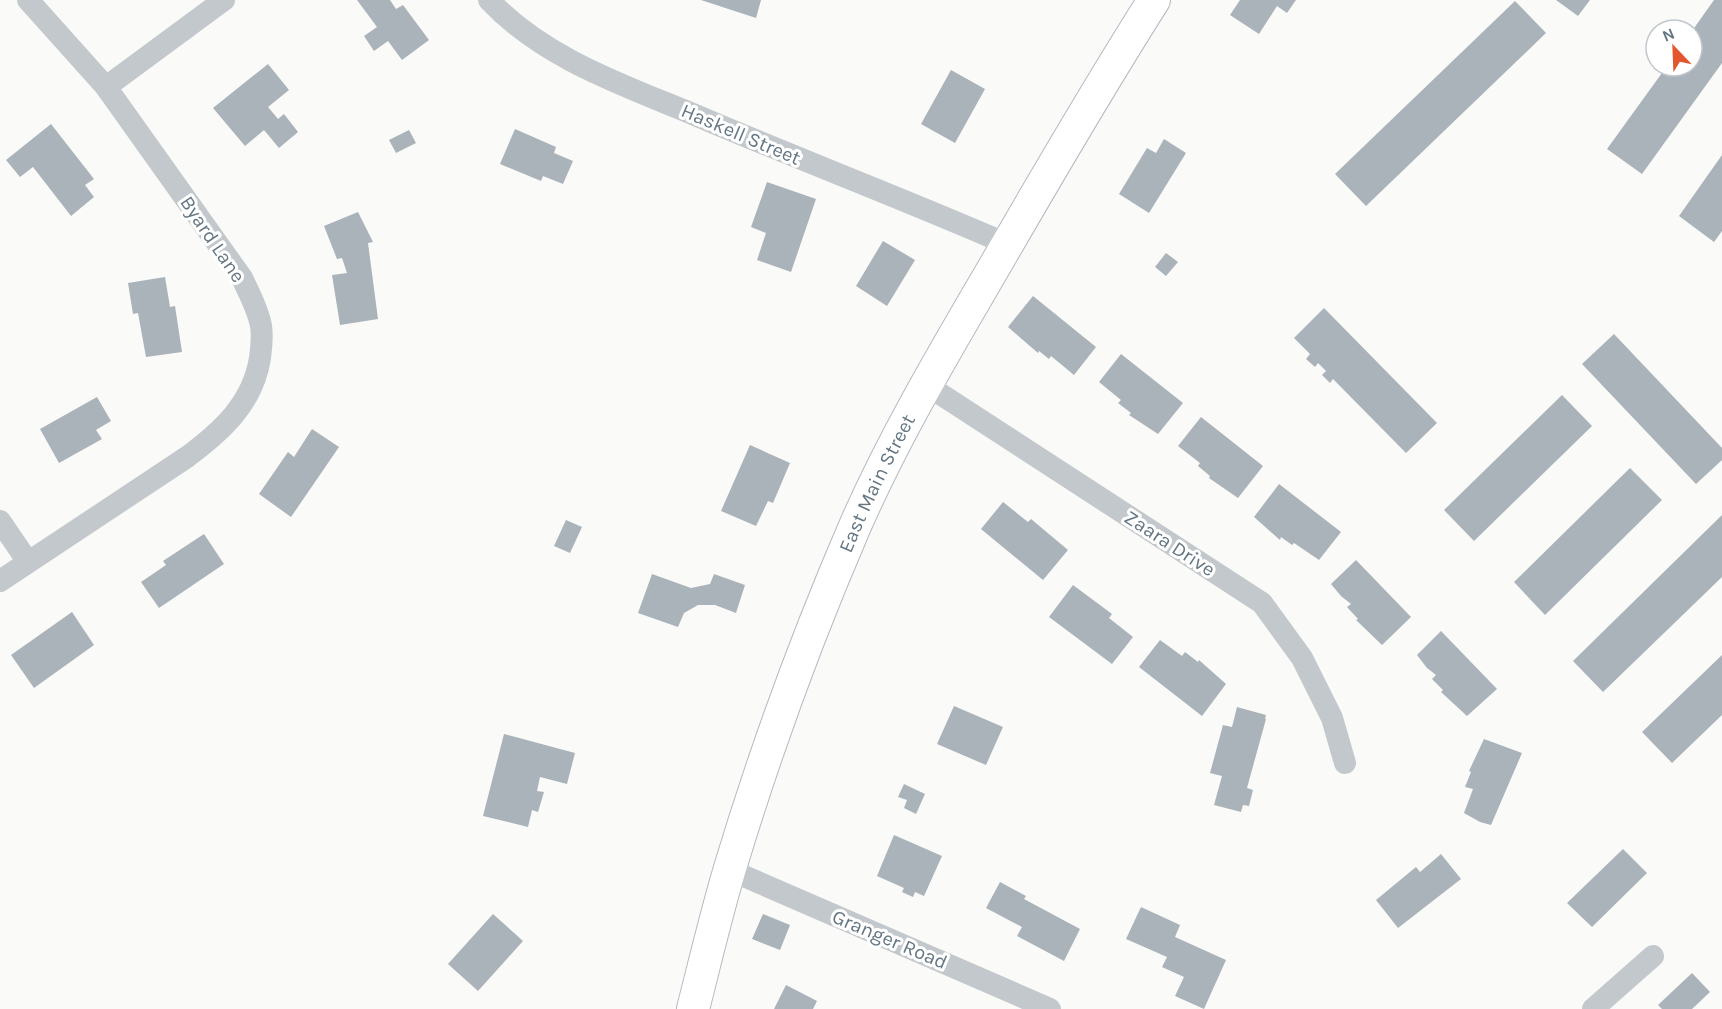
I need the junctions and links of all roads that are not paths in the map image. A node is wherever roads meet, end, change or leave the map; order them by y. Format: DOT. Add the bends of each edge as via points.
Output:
graph roads {
  1 [pos="28,0"];
  2 [pos="224,0"];
  3 [pos="489,0"];
  4 [pos="1154,0"];
  5 [pos="106,87"];
  6 [pos="1007,244"];
  7 [pos="926,384"];
  8 [pos="0,521"];
  9 [pos="28,562"];
  10 [pos="0,581"];
  11 [pos="1345,763"];
  12 [pos="730,870"];
  13 [pos="1653,956"];
  14 [pos="693,1009"];
  15 [pos="1050,1009"];
  16 [pos="1593,1009"];
  1 -- 5 [label="street, Byard Lane"];
  2 -- 5 [label="street"];
  3 -- 6 [label="street, Haskell Street" via="539,43 595,71"];
  4 -- 6 [label="main road, East Main Street"];
  5 -- 9 [label="street, Byard Lane" via="242,278 261,326 262,345 250,393 216,436"];
  6 -- 7 [label="main road, East Main Street"];
  7 -- 11 [label="street, Zaara Drive" via="1262,603 1302,658 1332,718"];
  7 -- 12 [label="main road, East Main Street" via="832,580 788,696"];
  8 -- 9 [label="street"];
  9 -- 10 [label="street, Byard Lane"];
  12 -- 14 [label="main road, East Main Street"];
  12 -- 15 [label="street, Granger Road"];
  13 -- 16 [label="street"];
}
